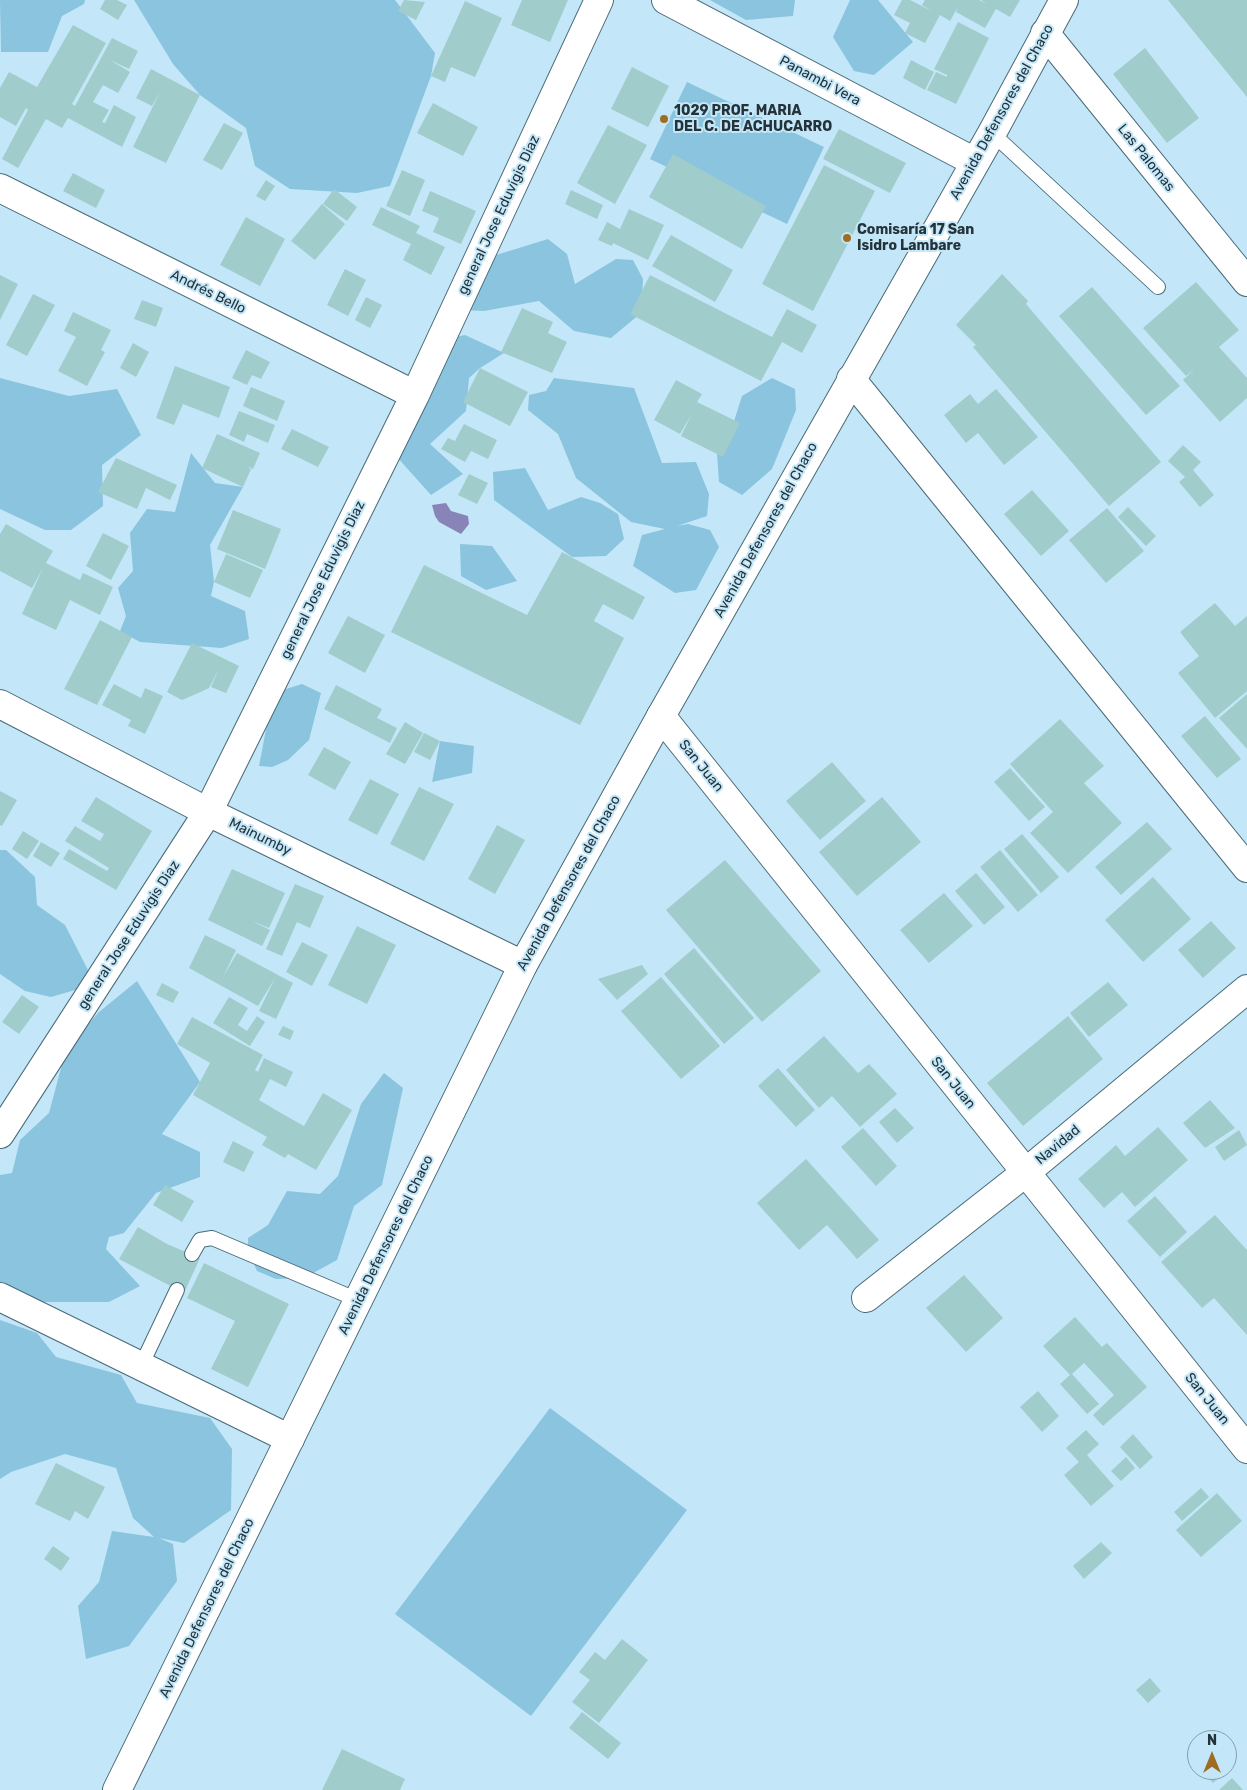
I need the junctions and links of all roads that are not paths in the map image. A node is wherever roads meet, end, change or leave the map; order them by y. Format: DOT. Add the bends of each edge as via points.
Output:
graph roads {
  1 [pos="599,0"];
  2 [pos="666,0"];
  3 [pos="1064,0"];
  4 [pos="1045,33"];
  5 [pos="992,133"];
  6 [pos="975,162"];
  7 [pos="0,188"];
  8 [pos="1247,282"];
  9 [pos="1158,287"];
  10 [pos="851,379"];
  11 [pos="415,395"];
  12 [pos="0,704"];
  13 [pos="661,716"];
  14 [pos="208,812"];
  15 [pos="1247,868"];
  16 [pos="523,965"];
  17 [pos="1247,989"];
  18 [pos="0,1134"];
  19 [pos="1025,1173"];
  20 [pos="192,1254"];
  21 [pos="177,1290"];
  22 [pos="0,1298"];
  23 [pos="866,1298"];
  24 [pos="358,1300"];
  25 [pos="141,1366"];
  26 [pos="290,1439"];
  27 [pos="1247,1449"];
  28 [pos="117,1790"];
  1 -- 11 [label="street, general Jose Eduvigis Diaz"];
  2 -- 6 [label="street, Panambi Vera"];
  3 -- 4 [label="street, Avenida Defensores del Chaco"];
  4 -- 5 [label="street, Avenida Defensores del Chaco"];
  4 -- 8 [label="street, Las Palomas"];
  5 -- 6 [label="street, Avenida Defensores del Chaco"];
  5 -- 9 [label="lane"];
  6 -- 10 [label="street, Avenida Defensores del Chaco"];
  7 -- 11 [label="street, Andrés Bello"];
  10 -- 13 [label="street, Avenida Defensores del Chaco"];
  10 -- 15 [label="street"];
  11 -- 14 [label="street, general Jose Eduvigis Diaz"];
  12 -- 14 [label="street, Mainumby"];
  13 -- 16 [label="street, Avenida Defensores del Chaco"];
  13 -- 19 [label="street, San Juan"];
  14 -- 16 [label="street, Mainumby"];
  14 -- 18 [label="street, general Jose Eduvigis Diaz"];
  16 -- 24 [label="street, Avenida Defensores del Chaco"];
  17 -- 19 [label="street, Navidad"];
  19 -- 23 [label="street, Navidad"];
  19 -- 27 [label="street, San Juan"];
  20 -- 24 [label="lane" via="200,1240 212,1238"];
  21 -- 25 [label="lane"];
  22 -- 25 [label="street"];
  24 -- 26 [label="street, Avenida Defensores del Chaco"];
  25 -- 26 [label="street"];
  26 -- 28 [label="street, Avenida Defensores del Chaco"];
}
